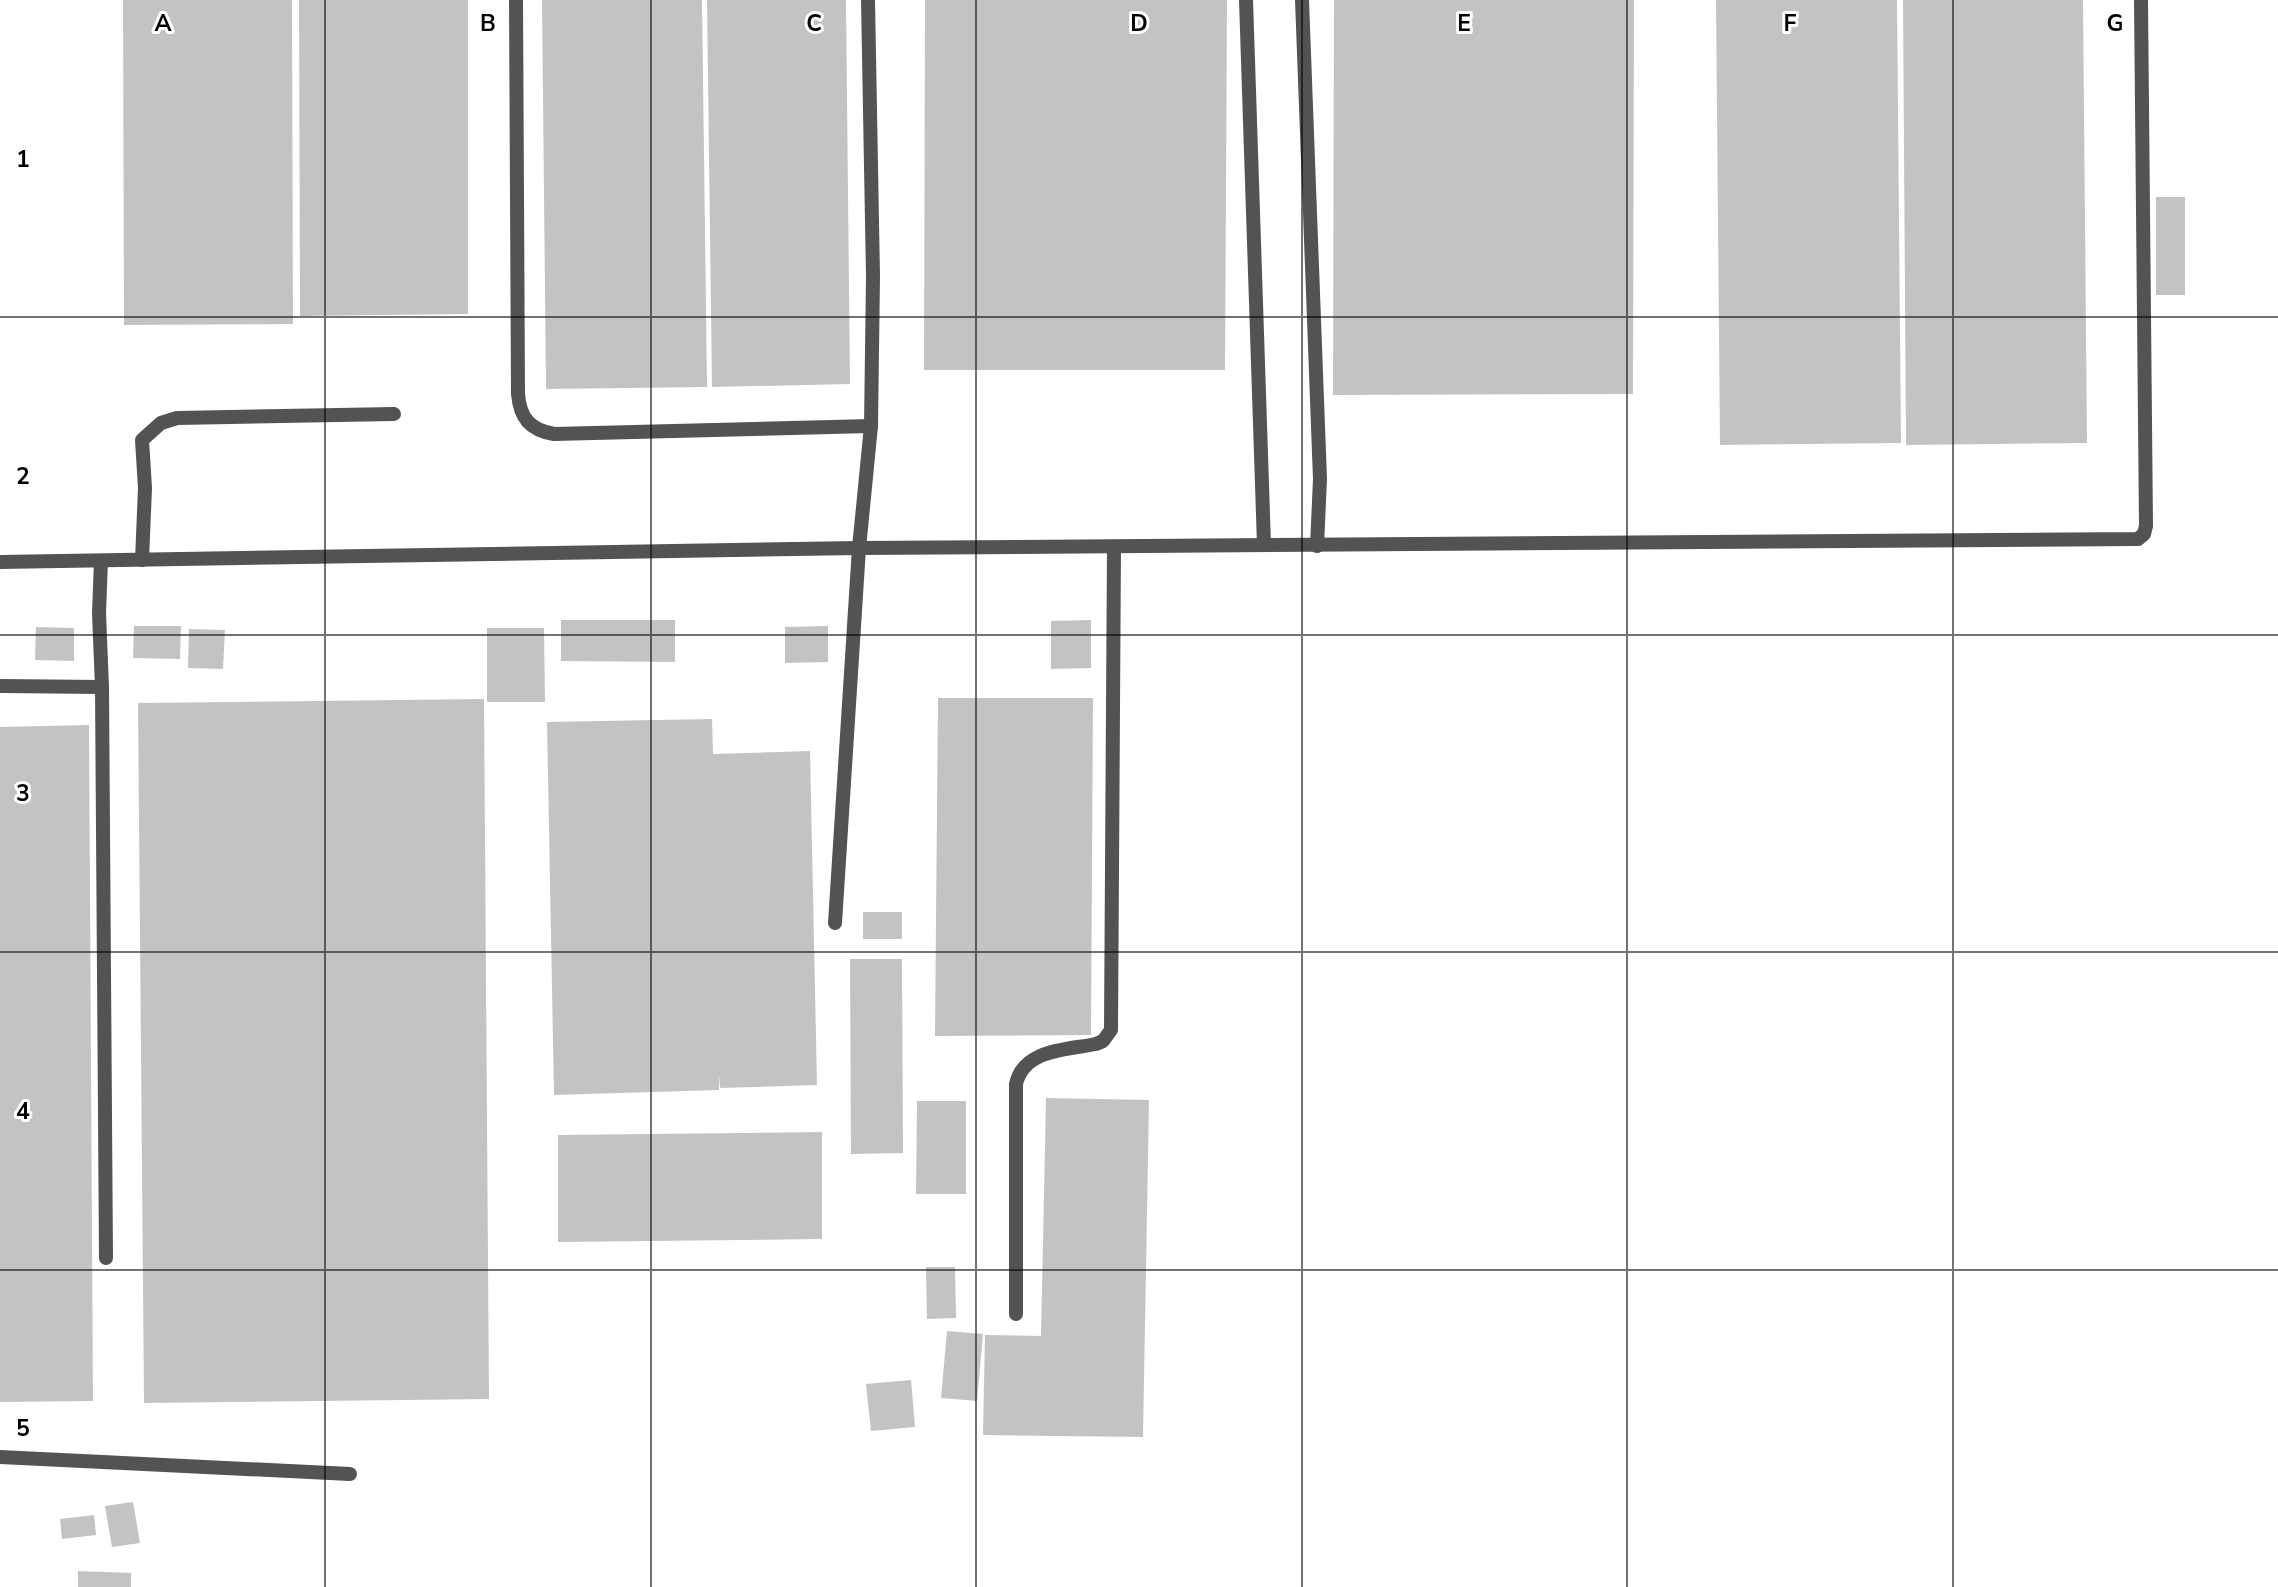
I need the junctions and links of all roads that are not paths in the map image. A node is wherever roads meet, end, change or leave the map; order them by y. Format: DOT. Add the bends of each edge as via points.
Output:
graph roads {
  1 [pos="516,0"];
  2 [pos="868,0"];
  3 [pos="1246,0"];
  4 [pos="1302,0"];
  5 [pos="2141,0"];
  6 [pos="394,414"];
  7 [pos="871,426"];
  8 [pos="1264,545"];
  9 [pos="1317,546"];
  10 [pos="1114,547"];
  11 [pos="859,548"];
  12 [pos="142,560"];
  13 [pos="101,561"];
  14 [pos="0,562"];
  15 [pos="0,686"];
  16 [pos="102,687"];
  17 [pos="835,923"];
  18 [pos="106,1258"];
  19 [pos="1016,1314"];
  20 [pos="0,1457"];
  21 [pos="350,1474"];
  1 -- 7 [label="street" via="518,394 526,422 554,434"];
  2 -- 7 [label="street"];
  3 -- 8 [label="street"];
  4 -- 9 [label="street" via="1320,479"];
  5 -- 9 [label="street" via="2146,526 2142,537"];
  6 -- 12 [label="street" via="177,418 161,423 142,440"];
  7 -- 11 [label="street"];
  8 -- 9 [label="street"];
  8 -- 10 [label="street"];
  10 -- 11 [label="street"];
  10 -- 19 [label="street" via="1111,1030 1096,1044 1040,1055 1018,1074"];
  11 -- 12 [label="street"];
  11 -- 17 [label="street"];
  12 -- 13 [label="street"];
  13 -- 14 [label="street"];
  13 -- 16 [label="street"];
  15 -- 16 [label="street"];
  16 -- 18 [label="street"];
  20 -- 21 [label="street"];
}
